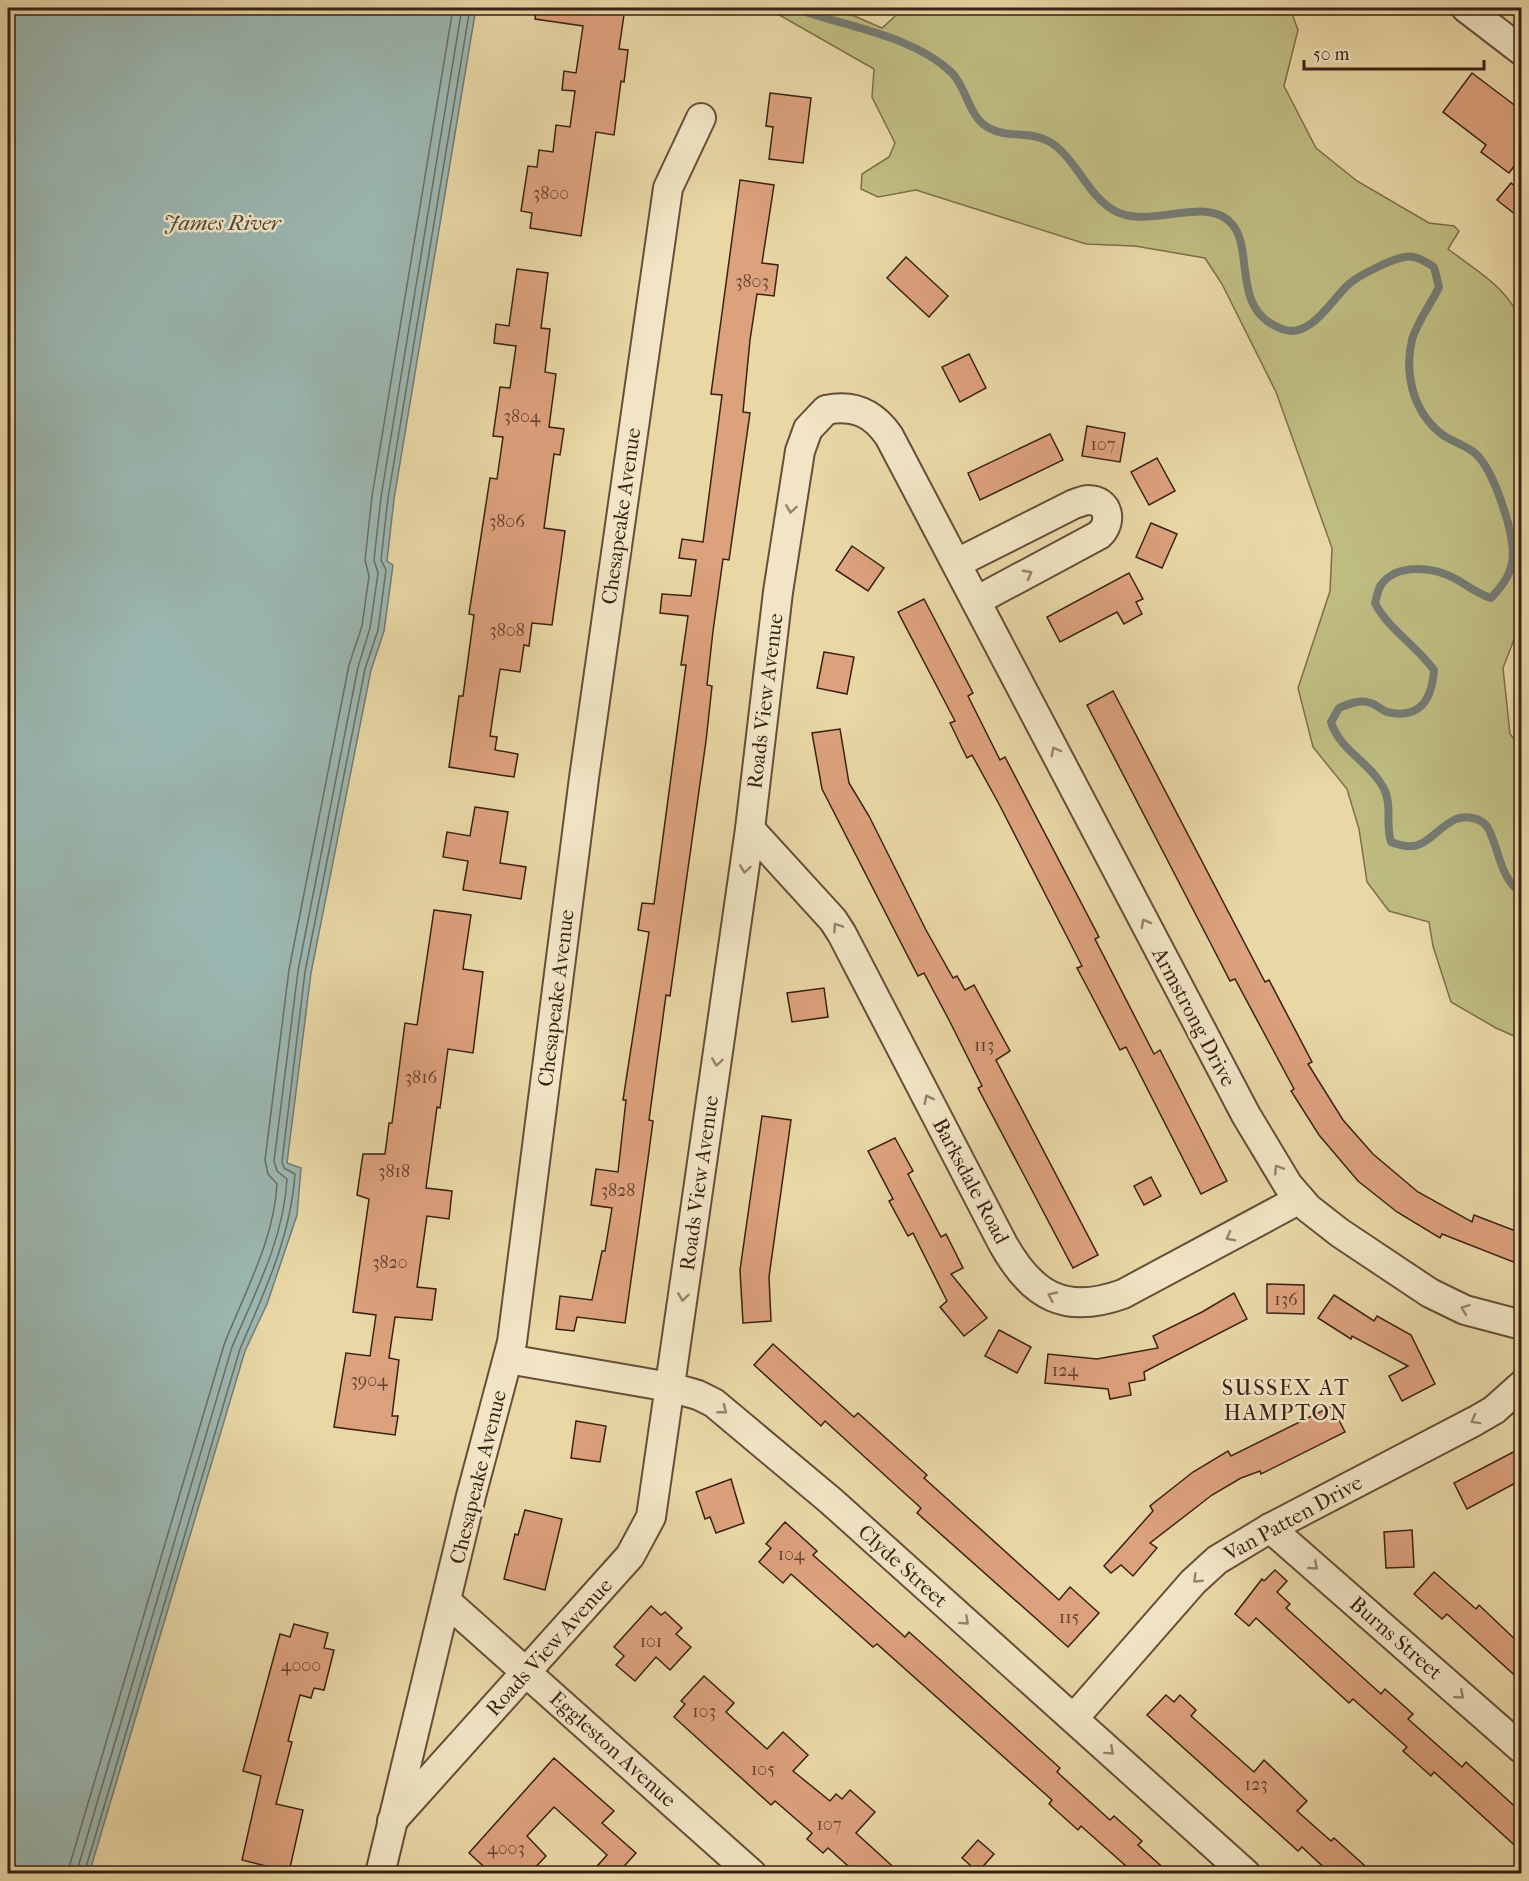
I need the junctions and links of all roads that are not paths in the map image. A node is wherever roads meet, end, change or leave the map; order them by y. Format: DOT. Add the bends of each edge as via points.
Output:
graph roads {
  1 [pos="1466,8"];
  2 [pos="1521,51"];
  3 [pos="701,118"];
  4 [pos="800,451"];
  5 [pos="957,563"];
  6 [pos="976,601"];
  7 [pos="750,829"];
  8 [pos="1300,1199"];
  9 [pos="1521,1325"];
  10 [pos="508,1359"];
  11 [pos="1521,1385"];
  12 [pos="670,1387"];
  13 [pos="1270,1528"];
  14 [pos="446,1601"];
  15 [pos="526,1672"];
  16 [pos="1074,1718"];
  17 [pos="1521,1749"];
  18 [pos="392,1821"];
  19 [pos="380,1874"];
  20 [pos="752,1874"];
  21 [pos="1246,1874"];
  1 -- 2 [label="street"];
  3 -- 10 [label="street, Chesapeake Avenue" via="668,188 584,778"];
  4 -- 5 [label="street, Armstrong Drive" via="808,429 826,410 853,408 869,415 889,436"];
  4 -- 7 [label="street, Roads View Avenue, one-way" via="778,592"];
  5 -- 6 [label="street, Armstrong Drive"];
  6 -- 5 [label="street, one-way" via="1099,535 1109,521 1107,514 1095,502 1074,504"];
  8 -- 6 [label="street, Armstrong Drive, one-way" via="1246,1115"];
  8 -- 7 [label="street, Barksdale Road, one-way" via="1104,1301 1063,1302 1033,1286 1003,1244 842,934"];
  7 -- 12 [label="street, Roads View Avenue, one-way"];
  9 -- 8 [label="street, Armstrong Drive, one-way" via="1465,1310 1430,1293 1340,1233"];
  10 -- 12 [label="street, Clyde Street"];
  10 -- 14 [label="street, Chesapeake Avenue"];
  11 -- 13 [label="street, Van Patten Drive, one-way" via="1494,1410"];
  12 -- 15 [label="street, Roads View Avenue" via="657,1493 642,1537 630,1556"];
  12 -- 16 [label="street, Clyde Street, one-way" via="698,1395 725,1411 831,1500"];
  13 -- 16 [label="street, Van Patten Drive, one-way" via="1217,1560 1193,1582"];
  13 -- 17 [label="street, Burns Street, one-way"];
  14 -- 15 [label="street, Eggleston Avenue"];
  14 -- 18 [label="street, Chesapeake Avenue"];
  15 -- 18 [label="street, Roads View Avenue"];
  15 -- 20 [label="street, Eggleston Avenue"];
  16 -- 21 [label="street, Clyde Street, one-way"];
  18 -- 19 [label="street, Chesapeake Avenue"];
}
